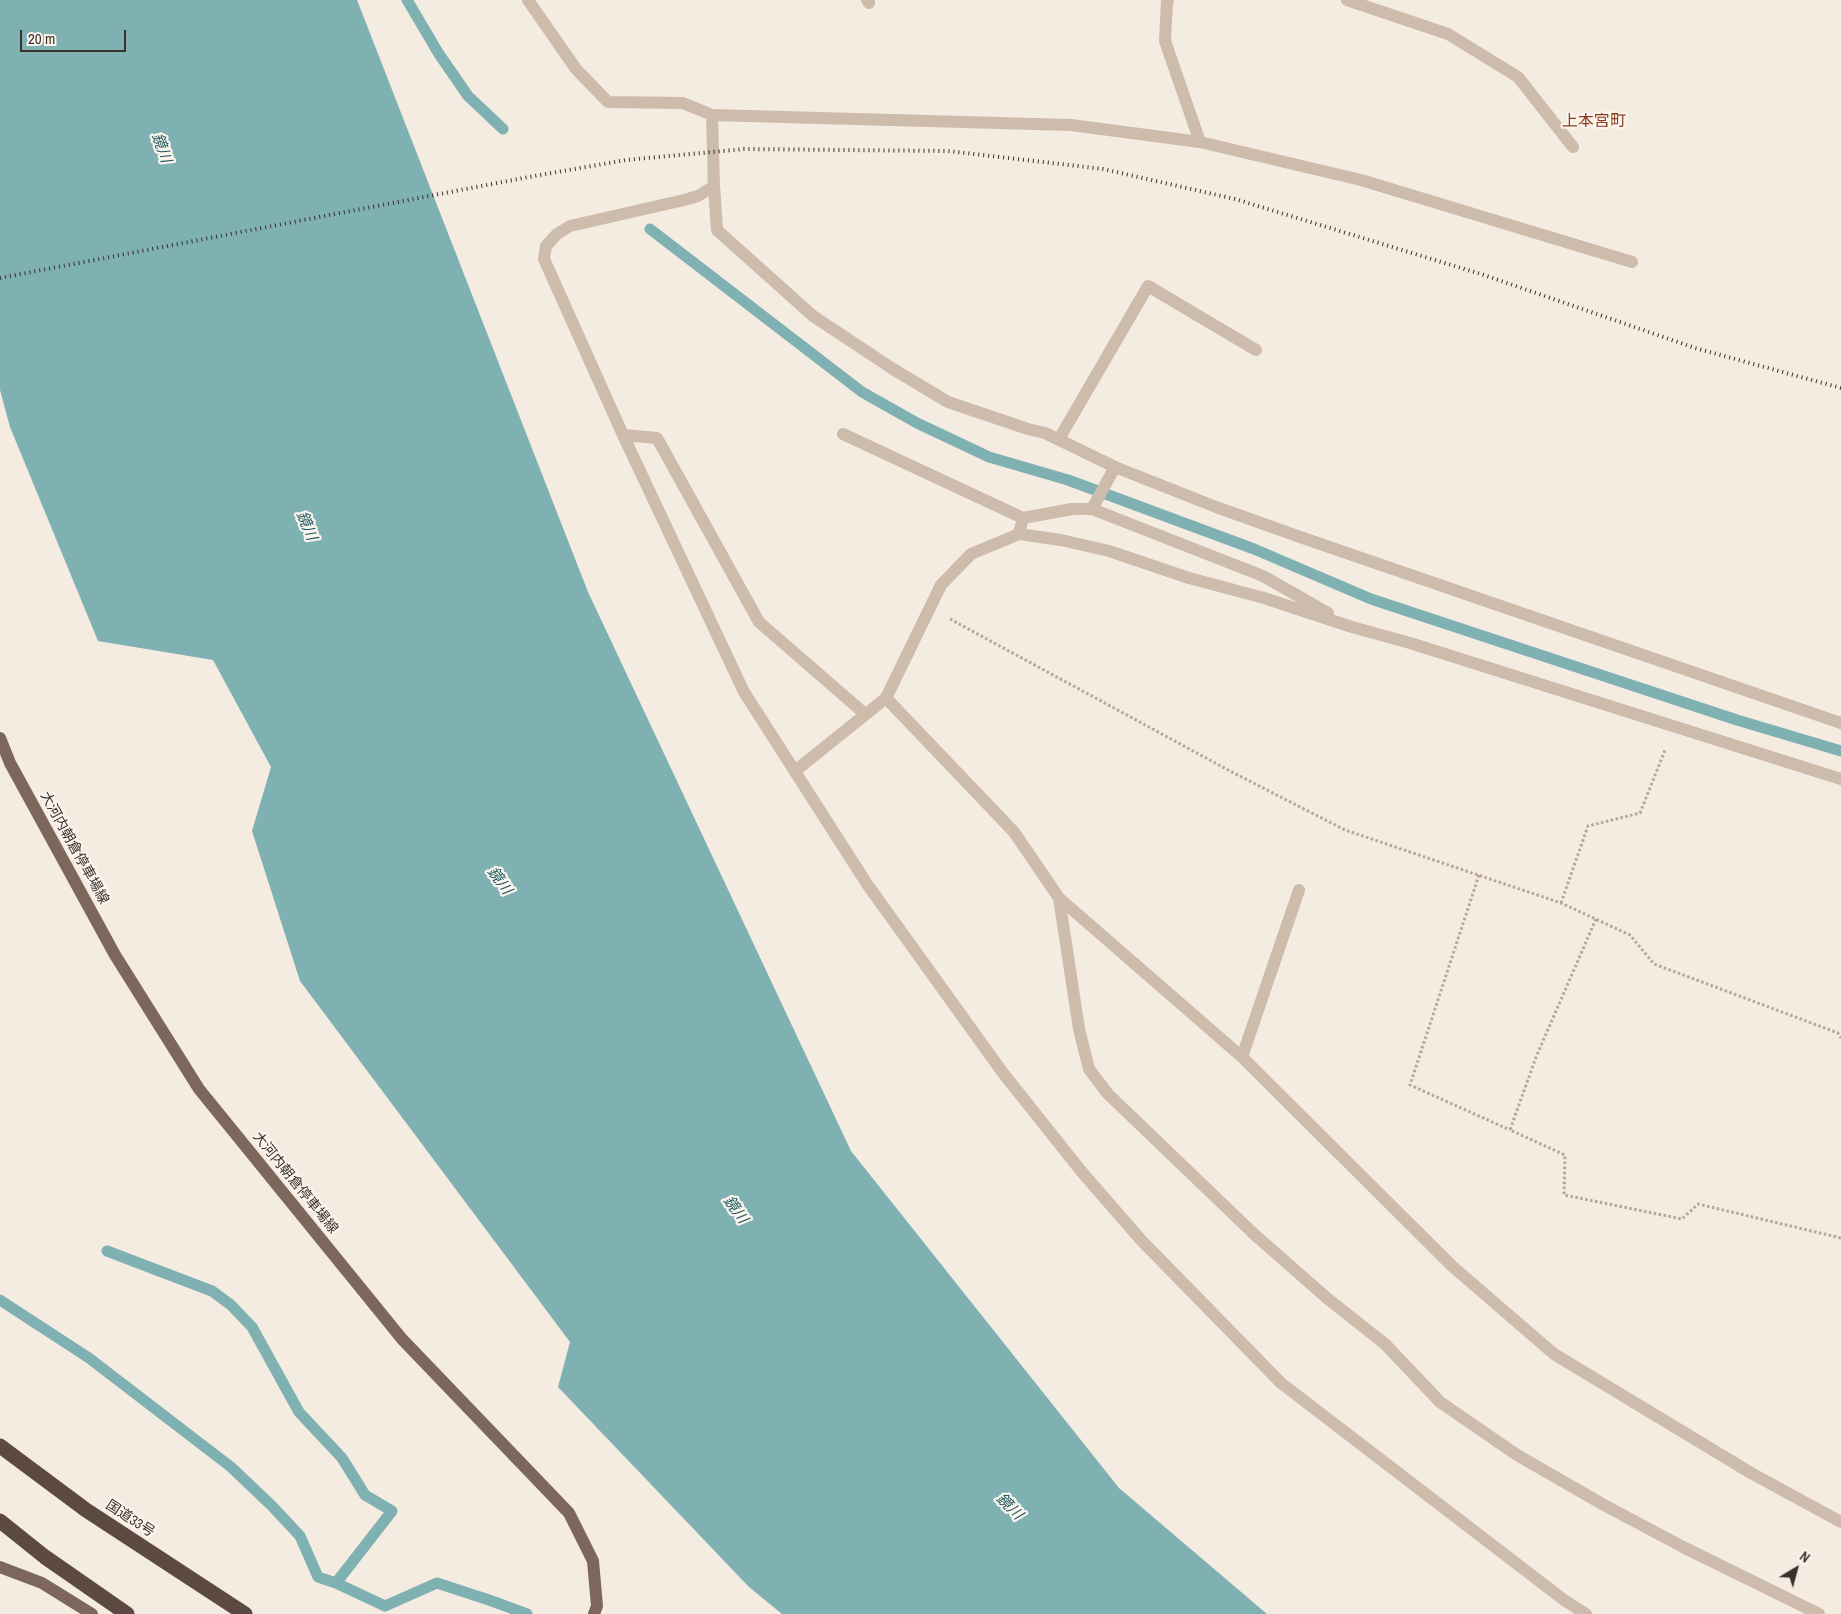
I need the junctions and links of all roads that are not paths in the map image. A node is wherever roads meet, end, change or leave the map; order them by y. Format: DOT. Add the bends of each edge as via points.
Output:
graph roads {
  1 [pos="528,0"];
  2 [pos="1168,0"];
  3 [pos="1347,0"];
  4 [pos="712,115"];
  5 [pos="1200,142"];
  6 [pos="1573,147"];
  7 [pos="714,186"];
  8 [pos="1632,262"];
  9 [pos="1256,350"];
  10 [pos="843,434"];
  11 [pos="623,435"];
  12 [pos="1059,439"];
  13 [pos="1113,469"];
  14 [pos="1093,508"];
  15 [pos="1023,518"];
  16 [pos="1019,534"];
  17 [pos="1352,627"];
  18 [pos="886,698"];
  19 [pos="866,714"];
  20 [pos="1841,723"];
  21 [pos="0,738"];
  22 [pos="795,771"];
  23 [pos="1841,779"];
  24 [pos="1299,890"];
  25 [pos="1059,898"];
  26 [pos="1242,1057"];
  27 [pos="0,1446"];
  28 [pos="0,1521"];
  29 [pos="1841,1522"];
  30 [pos="0,1567"];
  31 [pos="92,1614"];
  32 [pos="127,1614"];
  33 [pos="245,1614"];
  34 [pos="594,1614"];
  35 [pos="1586,1614"];
  36 [pos="1819,1614"];
  1 -- 4 [label="street" via="576,68 608,102 683,103"];
  2 -- 5 [label="street" via="1165,41"];
  3 -- 6 [label="street" via="1448,34 1518,77"];
  4 -- 5 [label="street" via="1071,125"];
  4 -- 7 [label="street"];
  5 -- 8 [label="street" via="1361,180"];
  7 -- 11 [label="street" via="684,200 570,226 546,246 544,259"];
  7 -- 12 [label="street" via="717,230 813,316 948,402"];
  9 -- 12 [label="street" via="1148,286"];
  10 -- 15 [label="street"];
  11 -- 19 [label="street" via="657,438 759,622"];
  11 -- 22 [label="street" via="744,692"];
  12 -- 13 [label="street"];
  13 -- 14 [label="street"];
  13 -- 20 [label="street"];
  14 -- 15 [label="street"];
  14 -- 17 [label="street" via="1263,576"];
  15 -- 16 [label="street"];
  16 -- 17 [label="street" via="1109,551"];
  16 -- 18 [label="street" via="971,554 941,585"];
  17 -- 23 [label="street"];
  18 -- 19 [label="street"];
  18 -- 25 [label="street" via="1014,832"];
  19 -- 22 [label="street"];
  21 -- 34 [label="main road, 大河内朝倉停車場線" via="10,763 114,954 199,1089 402,1339 569,1513 593,1561 597,1606"];
  22 -- 35 [label="street" via="867,884 1003,1073 1141,1240 1280,1384"];
  24 -- 26 [label="street"];
  25 -- 26 [label="street"];
  25 -- 36 [label="street" via="1079,1029 1090,1069 1108,1094 1255,1235 1385,1344 1440,1402 1516,1455 1685,1548"];
  26 -- 29 [label="street" via="1452,1266 1554,1354 1751,1473"];
  27 -- 33 [label="highway, 国道33号" via="86,1510"];
  28 -- 32 [label="highway"];
  30 -- 31 [label="main road" via="42,1583"];
}
